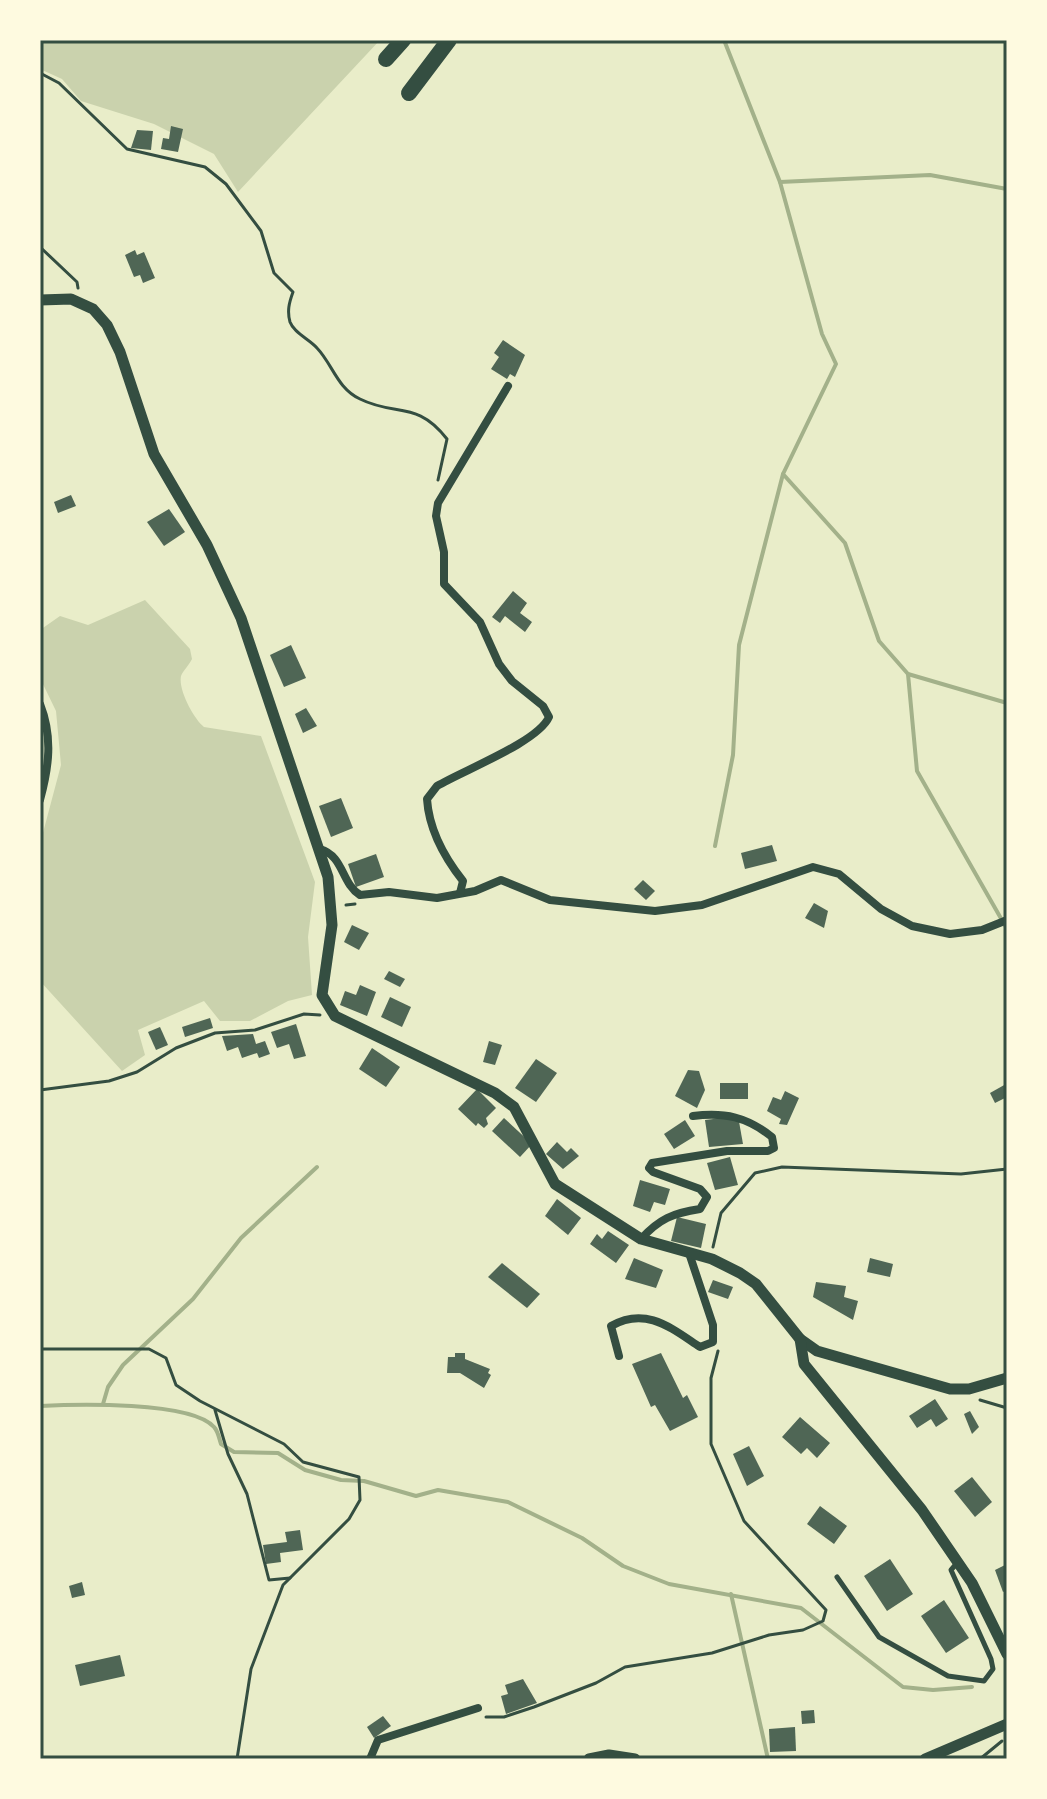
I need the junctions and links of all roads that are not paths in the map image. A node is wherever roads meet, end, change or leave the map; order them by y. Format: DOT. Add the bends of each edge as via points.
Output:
graph roads {
  1 [pos="403,40"];
  2 [pos="449,40"];
  3 [pos="386,59"];
  4 [pos="409,93"];
  5 [pos="40,300"];
  6 [pos="508,386"];
  7 [pos="40,704"];
  8 [pos="40,800"];
  9 [pos="320,849"];
  10 [pos="460,893"];
  11 [pos="1007,920"];
  12 [pos="693,1116"];
  13 [pos="641,1239"];
  14 [pos="689,1253"];
  15 [pos="800,1339"];
  16 [pos="619,1356"];
  17 [pos="1007,1378"];
  18 [pos="958,1562"];
  19 [pos="837,1577"];
  20 [pos="1007,1654"];
  21 [pos="477,1712"];
  22 [pos="1007,1724"];
  23 [pos="370,1759"];
  24 [pos="589,1759"];
  25 [pos="635,1759"];
  26 [pos="925,1759"];
  1 -- 3 [label="highway"];
  2 -- 4 [label="highway"];
  5 -- 9 [label="street" via="71,299 93,309 107,325 154,454 207,545 241,618"];
  6 -- 10 [label="street" via="438,503 444,584 480,622 512,681 549,717 544,728 525,741 437,786 427,799 444,857 463,881"];
  7 -- 8 [label="street" via="50,756"];
  9 -- 10 [label="street" via="337,859 351,889 360,895 389,892 437,898"];
  9 -- 13 [label="street" via="332,925 322,995 335,1016 505,1100 527,1128 555,1184"];
  10 -- 11 [label="street" via="501,880 550,900 655,911 702,905 813,867 839,874 881,909 912,926 950,934"];
  12 -- 13 [label="street" via="730,1114 746,1119 772,1137 774,1148 652,1163 653,1172 700,1189 707,1197 700,1209 657,1221"];
  13 -- 14 [label="street"];
  14 -- 15 [label="street" via="712,1259 756,1284"];
  14 -- 16 [label="street" via="713,1325 713,1342 700,1347 667,1324 634,1317 611,1326"];
  15 -- 17 [label="street" via="836,1359 950,1389"];
  15 -- 18 [label="street" via="804,1364"];
  18 -- 19 [label="lane" via="951,1570 991,1659 993,1669 984,1681 948,1676 879,1637"];
  18 -- 20 [label="street"];
  21 -- 23 [label="street" via="378,1740"];
  22 -- 26 [label="street"];
  24 -- 25 [label="street"];
}
